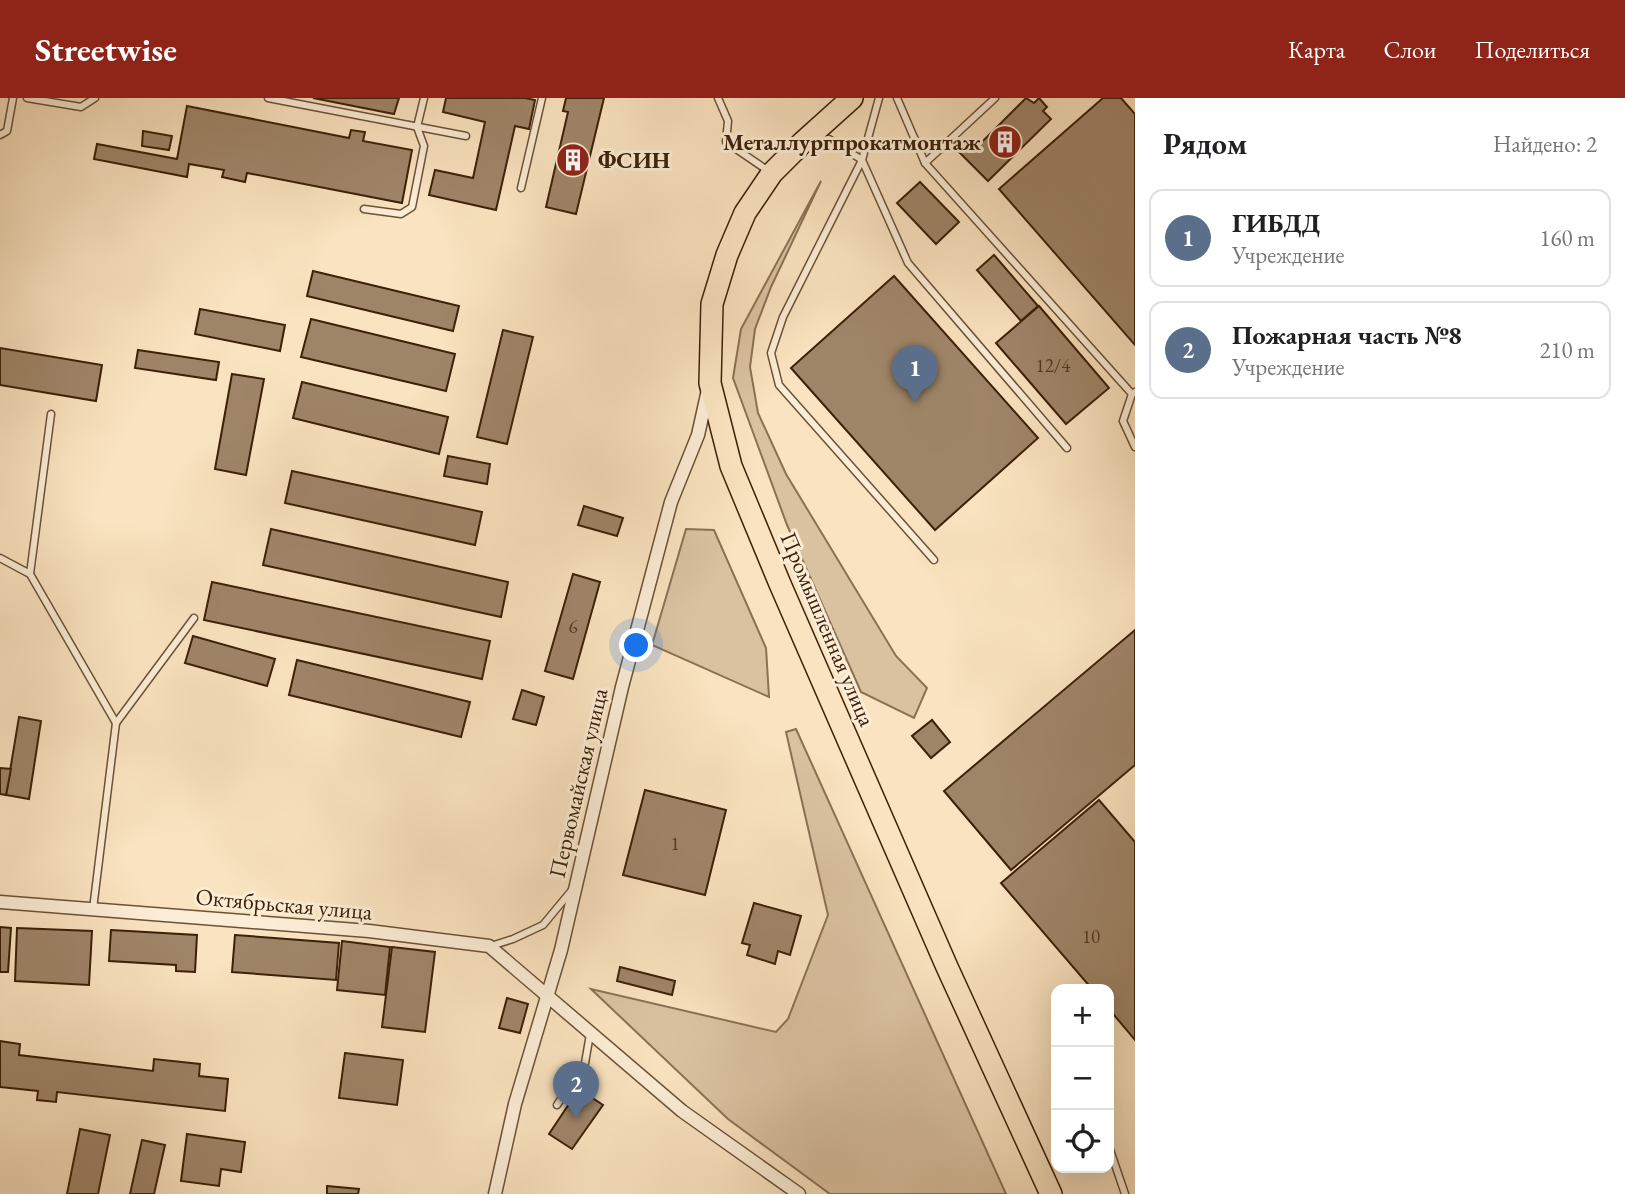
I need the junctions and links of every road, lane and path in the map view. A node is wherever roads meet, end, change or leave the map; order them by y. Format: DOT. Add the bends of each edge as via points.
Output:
graph roads {
  1 [pos="13,98"];
  2 [pos="27,98"];
  3 [pos="94,98"];
  4 [pos="268,98"];
  5 [pos="424,98"];
  6 [pos="542,98"];
  7 [pos="718,98"];
  8 [pos="852,98"];
  9 [pos="879,98"];
  10 [pos="897,98"];
  11 [pos="995,98"];
  12 [pos="416,127"];
  13 [pos="0,135"];
  14 [pos="466,136"];
  15 [pos="802,143"];
  16 [pos="862,160"];
  17 [pos="925,163"];
  18 [pos="772,173"];
  19 [pos="521,188"];
  20 [pos="364,209"];
  21 [pos="710,383"];
  22 [pos="1134,393"];
  23 [pos="51,414"];
  24 [pos="1135,447"];
  25 [pos="1067,448"];
  26 [pos="0,558"];
  27 [pos="934,560"];
  28 [pos="30,574"];
  29 [pos="194,618"];
  30 [pos="116,723"];
  31 [pos="576,885"];
  32 [pos="0,902"];
  33 [pos="93,909"];
  34 [pos="489,946"];
  35 [pos="546,995"];
  36 [pos="591,1032"];
  37 [pos="557,1105"];
  38 [pos="1114,1162"];
  39 [pos="495,1194"];
  40 [pos="799,1194"];
  41 [pos="1051,1194"];
  42 [pos="1125,1194"];
  1 -- 13 [label="lane" via="7,131"];
  2 -- 3 [label="lane" via="81,107"];
  4 -- 12 [label="lane"];
  5 -- 12 [label="lane"];
  6 -- 19 [label="lane"];
  7 -- 18 [label="lane" via="728,121 726,142"];
  8 -- 15 [label="main road, Промышленная улица"];
  9 -- 16 [label="lane"];
  10 -- 17 [label="lane"];
  11 -- 17 [label="lane"];
  12 -- 14 [label="lane"];
  12 -- 20 [label="lane" via="424,146 412,208 401,214"];
  15 -- 16 [label="lane" via="829,139"];
  15 -- 18 [label="main road, Промышленная улица"];
  16 -- 25 [label="lane" via="908,263"];
  16 -- 27 [label="lane" via="783,317 771,353 779,385"];
  17 -- 22 [label="lane"];
  18 -- 21 [label="main road, Промышленная улица" via="745,213 712,304"];
  21 -- 31 [label="street, Первомайская улица" via="698,435 671,502"];
  21 -- 41 [label="main road, Промышленная улица" via="731,466 780,584"];
  22 -- 24 [label="lane" via="1123,421"];
  23 -- 28 [label="lane"];
  26 -- 28 [label="lane"];
  28 -- 30 [label="lane"];
  29 -- 30 [label="lane"];
  30 -- 33 [label="lane"];
  31 -- 34 [label="lane" via="543,925"];
  31 -- 35 [label="street, Первомайская улица"];
  32 -- 33 [label="street, Октябрьская улица"];
  33 -- 34 [label="street, Октябрьская улица" via="369,931"];
  34 -- 35 [label="street"];
  35 -- 36 [label="street"];
  35 -- 39 [label="street, Первомайская улица"];
  36 -- 37 [label="lane" via="585,1063"];
  36 -- 40 [label="street" via="682,1111"];
  38 -- 42 [label="lane"];
}
